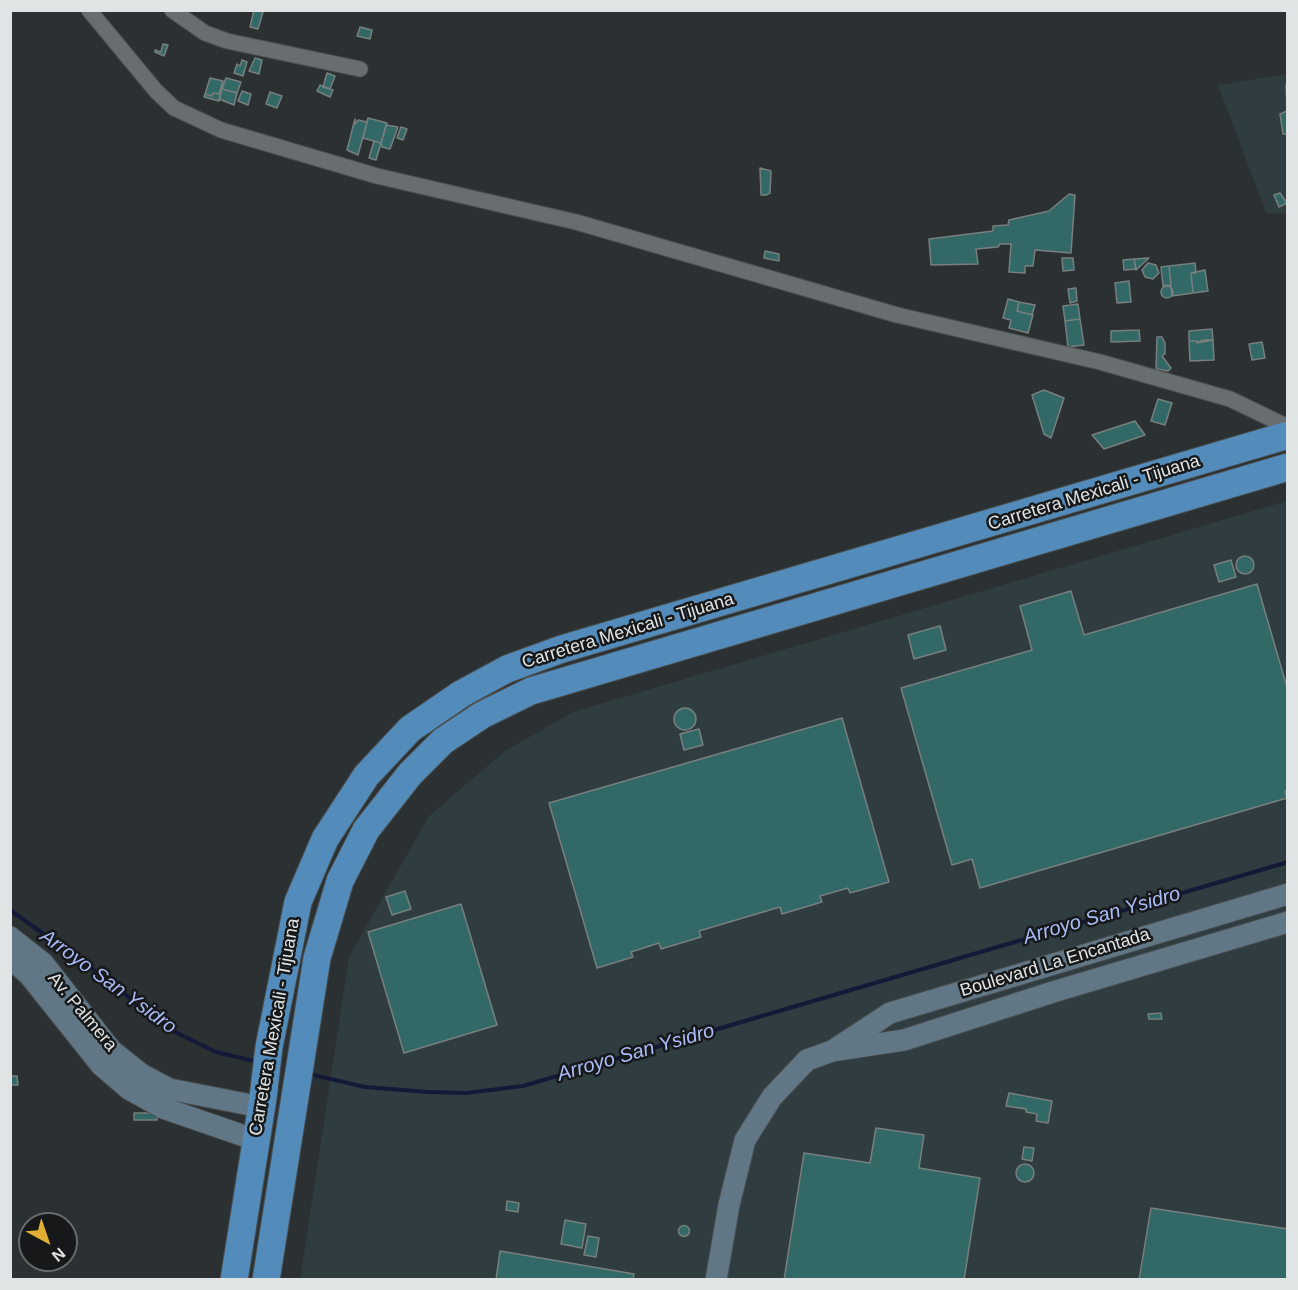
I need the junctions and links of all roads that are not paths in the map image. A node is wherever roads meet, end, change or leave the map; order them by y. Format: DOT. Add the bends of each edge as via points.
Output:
graph roads {
  1 [pos="89,10"];
  2 [pos="172,10"];
  3 [pos="360,69"];
  4 [pos="1287,427"];
  5 [pos="1287,435"];
  6 [pos="1287,467"];
  7 [pos="1287,894"];
  8 [pos="1287,922"];
  9 [pos="10,937"];
  10 [pos="10,958"];
  11 [pos="832,1051"];
  12 [pos="262,1102"];
  13 [pos="256,1140"];
  14 [pos="234,1280"];
  15 [pos="266,1280"];
  16 [pos="716,1280"];
  1 -- 4 [label="street" via="148,83 174,108 221,130 377,176 587,225 897,315 1100,362 1230,399"];
  2 -- 3 [label="street" via="205,33 227,41"];
  5 -- 12 [label="highway, Carretera Mexicali - Tijuana" via="562,649 507,669 461,694 410,729 366,776 325,839 298,902"];
  6 -- 15 [label="highway, Carretera Mexicali - Tijuana" via="531,691 482,715 443,741 410,774 366,830 340,881 317,958"];
  7 -- 11 [label="main road, Boulevard La Encantada" via="890,1013"];
  8 -- 11 [label="main road, Boulevard La Encantada" via="904,1040"];
  9 -- 12 [label="main road, Av. Palmera" via="43,963 111,1050 141,1074 169,1089"];
  10 -- 13 [label="main road, Av. Palmera" via="30,976 101,1065 129,1089 163,1108"];
  11 -- 16 [label="main road, Boulevard La Encantada" via="807,1060 772,1097 745,1140"];
  12 -- 13 [label="highway, Carretera Mexicali - Tijuana"];
  13 -- 14 [label="highway, Carretera Mexicali - Tijuana"];
}
